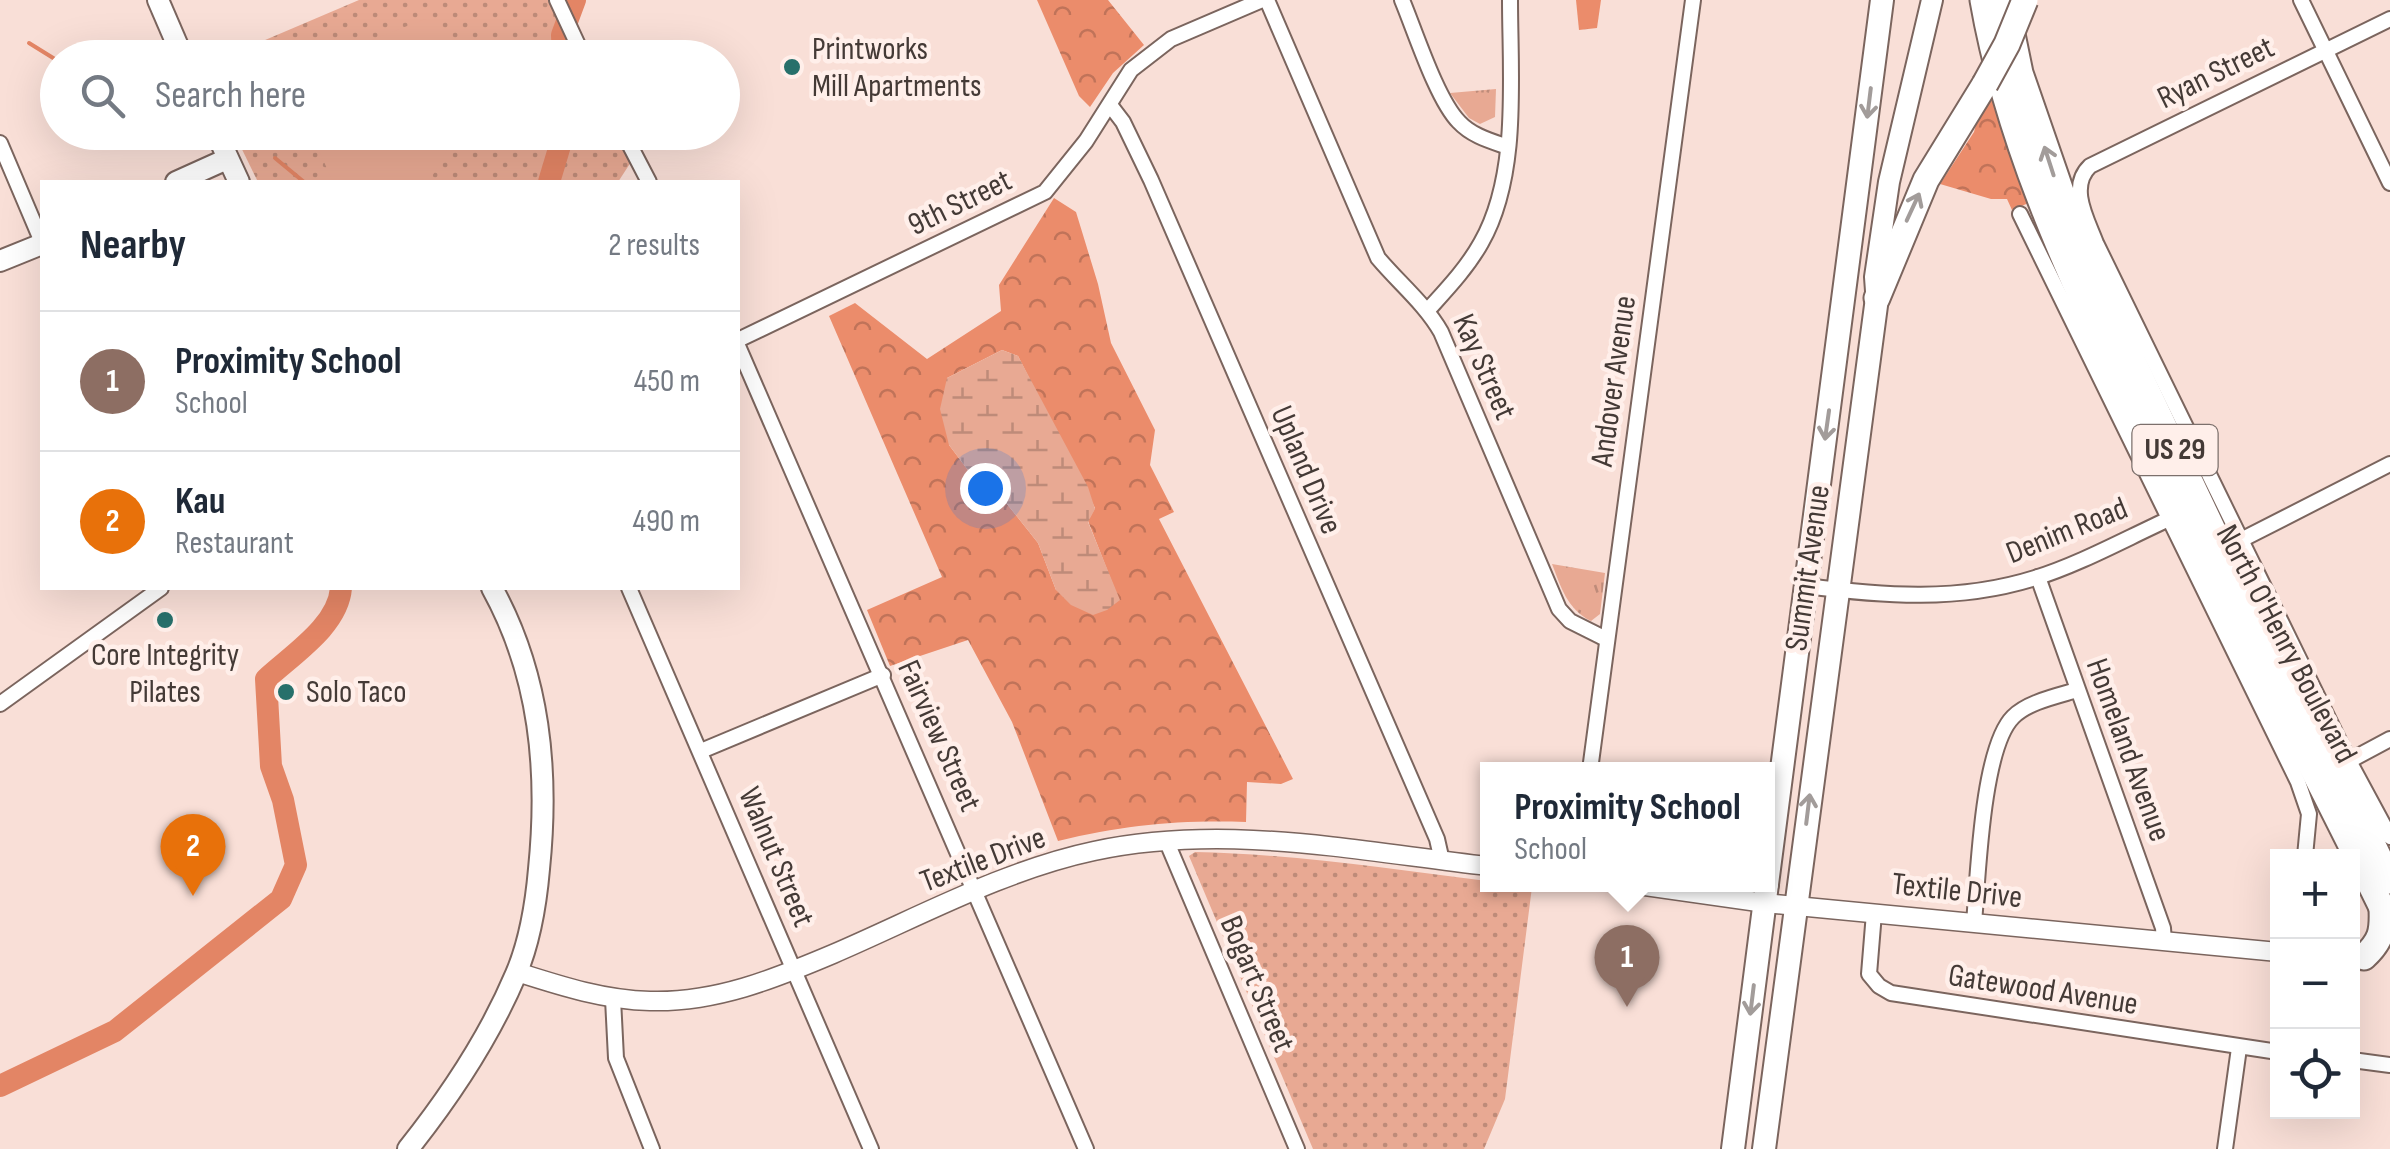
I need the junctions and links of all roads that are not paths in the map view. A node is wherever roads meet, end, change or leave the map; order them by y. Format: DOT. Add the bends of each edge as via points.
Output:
graph roads {
  1 [pos="158,0"];
  2 [pos="557,0"];
  3 [pos="1264,0"];
  4 [pos="1402,0"];
  5 [pos="1510,0"];
  6 [pos="1693,0"];
  7 [pos="1932,0"];
  8 [pos="1983,0"];
  9 [pos="2005,0"];
  10 [pos="2025,0"];
  11 [pos="2302,0"];
  12 [pos="1881,2"];
  13 [pos="2390,19"];
  14 [pos="175,40"];
  15 [pos="576,40"];
  16 [pos="2325,50"];
  17 [pos="1110,106"];
  18 [pos="0,143"];
  19 [pos="1508,147"];
  20 [pos="224,150"];
  21 [pos="632,150"];
  22 [pos="227,158"];
  23 [pos="180,180"];
  24 [pos="238,180"];
  25 [pos="648,180"];
  26 [pos="2390,183"];
  27 [pos="2020,214"];
  28 [pos="40,238"];
  29 [pos="40,244"];
  30 [pos="0,262"];
  31 [pos="1876,298"];
  32 [pos="1428,310"];
  33 [pos="1841,323"];
  34 [pos="1872,328"];
  35 [pos="740,342"];
  36 [pos="740,348"];
  37 [pos="2390,464"];
  38 [pos="2168,519"];
  39 [pos="2241,540"];
  40 [pos="2038,577"];
  41 [pos="1806,586"];
  42 [pos="158,590"];
  43 [pos="493,590"];
  44 [pos="630,590"];
  45 [pos="1836,590"];
  46 [pos="1606,639"];
  47 [pos="883,676"];
  48 [pos="2077,690"];
  49 [pos="0,704"];
  50 [pos="2390,739"];
  51 [pos="701,751"];
  52 [pos="2349,761"];
  53 [pos="1591,762"];
  54 [pos="1775,822"];
  55 [pos="2390,837"];
  56 [pos="1166,840"];
  57 [pos="2306,849"];
  58 [pos="1442,861"];
  59 [pos="1480,865"];
  60 [pos="2390,881"];
  61 [pos="977,892"];
  62 [pos="1766,892"];
  63 [pos="1768,892"];
  64 [pos="1796,906"];
  65 [pos="1874,912"];
  66 [pos="2386,916"];
  67 [pos="1974,922"];
  68 [pos="2164,942"];
  69 [pos="2270,951"];
  70 [pos="2360,955"];
  71 [pos="2360,956"];
  72 [pos="2390,962"];
  73 [pos="794,970"];
  74 [pos="518,972"];
  75 [pos="613,998"];
  76 [pos="2239,1048"];
  77 [pos="2270,1051"];
  78 [pos="2360,1061"];
  79 [pos="2390,1065"];
  80 [pos="408,1149"];
  81 [pos="652,1149"];
  82 [pos="871,1149"];
  83 [pos="1086,1149"];
  84 [pos="1297,1149"];
  85 [pos="1733,1149"];
  86 [pos="1764,1149"];
  87 [pos="2225,1149"];
  1 -- 14 [label="main road"];
  2 -- 15 [label="street"];
  3 -- 17 [label="street, 9th Street" via="1171,39 1131,70"];
  3 -- 32 [label="street, Kay Street" via="1378,258"];
  4 -- 19 [label="street" via="1458,121"];
  5 -- 19 [label="street"];
  6 -- 46 [label="street, Andover Avenue"];
  7 -- 31 [label="main road, Summit Avenue" via="1890,182"];
  8 -- 66 [label="highway, North O'Henry Boulevard / US 29" via="2031,177 2066,267 2197,545"];
  60 -- 9 [label="highway, North O'Henry Boulevard / US 29, one-way" via="2084,258 2020,73"];
  31 -- 10 [label="highway, one-way, bridge" via="1926,180 2008,44"];
  11 -- 16 [label="street"];
  12 -- 33 [label="main road, Summit Avenue, one-way"];
  13 -- 16 [label="street, Ryan Street"];
  16 -- 26 [label="street"];
  16 -- 39 [label="street, Ryan Street" via="2090,166 2079,187 2096,243"];
  17 -- 35 [label="street, 9th Street" via="1045,192"];
  17 -- 58 [label="street, Upland Drive" via="1158,198"];
  18 -- 28 [label="street"];
  19 -- 32 [label="street" via="1483,240"];
  20 -- 22 [label="main road"];
  21 -- 25 [label="street"];
  22 -- 23 [label="main road"];
  22 -- 24 [label="main road"];
  27 -- 38 [label="street"];
  29 -- 30 [label="main road"];
  31 -- 34 [label="main road, Summit Avenue"];
  32 -- 46 [label="street, Kay Street" via="1558,609"];
  33 -- 34 [label="main road"];
  33 -- 41 [label="main road, Summit Avenue, one-way"];
  34 -- 45 [label="main road, Summit Avenue"];
  36 -- 47 [label="street, Fairview Street"];
  37 -- 39 [label="street"];
  38 -- 40 [label="street, Denim Road"];
  38 -- 57 [label="street" via="2306,801"];
  39 -- 52 [label="street"];
  40 -- 45 [label="street, Denim Road" via="1948,595"];
  40 -- 48 [label="street, Homeland Avenue"];
  41 -- 45 [label="street, Denim Road"];
  41 -- 54 [label="main road, Summit Avenue"];
  42 -- 49 [label="street"];
  43 -- 74 [label="main road" via="526,666 543,766 537,892"];
  44 -- 51 [label="street, Walnut Street"];
  64 -- 45 [label="main road, Summit Avenue, one-way"];
  46 -- 53 [label="street, Andover Avenue"];
  47 -- 51 [label="street"];
  47 -- 61 [label="street, Fairview Street"];
  48 -- 67 [label="street" via="2014,715 2000,735 1990,770"];
  48 -- 68 [label="street, Homeland Avenue"];
  50 -- 52 [label="street"];
  51 -- 73 [label="street, Walnut Street"];
  52 -- 55 [label="street"];
  56 -- 58 [label="street, Textile Drive" via="1214,836"];
  56 -- 61 [label="street, Textile Drive" via="1088,852"];
  56 -- 84 [label="street, Bogart Street"];
  58 -- 59 [label="street, Textile Drive"];
  61 -- 73 [label="street, Textile Drive"];
  61 -- 83 [label="street, Fairview Street"];
  62 -- 85 [label="main road, Summit Avenue, one-way"];
  63 -- 64 [label="street, Textile Drive"];
  64 -- 65 [label="street, Textile Drive"];
  64 -- 86 [label="main road, Summit Avenue"];
  65 -- 67 [label="street, Textile Drive"];
  65 -- 76 [label="street, Gatewood Avenue" via="1868,974 1891,993"];
  66 -- 70 [label="highway" via="2378,944"];
  67 -- 68 [label="street, Textile Drive"];
  68 -- 69 [label="street, Textile Drive"];
  71 -- 72 [label="highway"];
  73 -- 75 [label="street, Textile Drive" via="710,997"];
  73 -- 82 [label="street, Walnut Street"];
  74 -- 75 [label="street, Textile Drive"];
  74 -- 80 [label="main road" via="474,1060"];
  75 -- 81 [label="street" via="616,1058"];
  76 -- 77 [label="street, Gatewood Avenue"];
  76 -- 87 [label="street"];
  78 -- 79 [label="street"];
}
